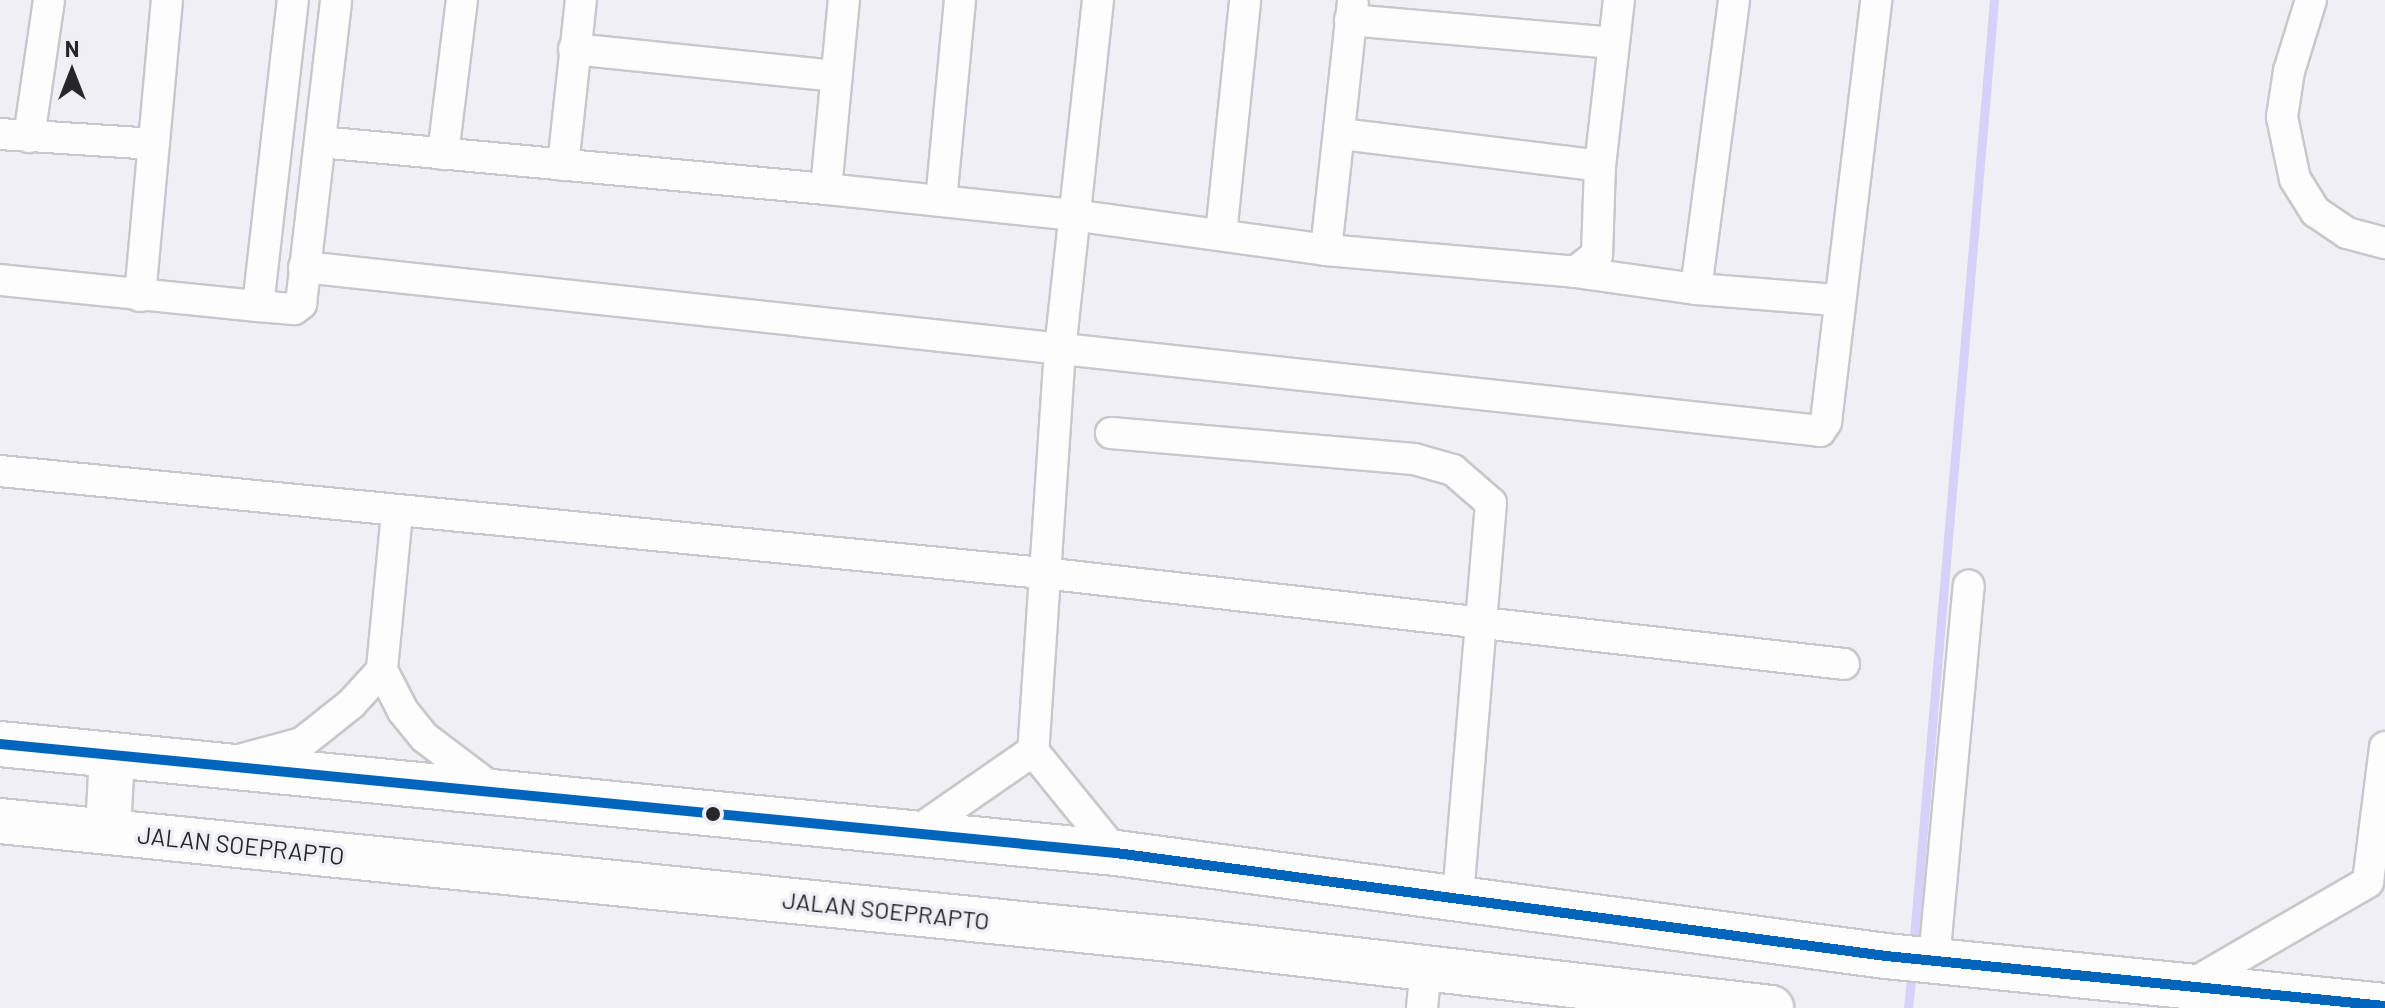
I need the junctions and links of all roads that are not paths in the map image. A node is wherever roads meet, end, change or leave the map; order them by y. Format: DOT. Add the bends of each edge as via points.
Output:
graph roads {
  1 [pos="49,0"];
  2 [pos="167,0"];
  3 [pos="293,0"];
  4 [pos="336,0"];
  5 [pos="462,0"];
  6 [pos="581,0"];
  7 [pos="844,0"];
  8 [pos="960,0"];
  9 [pos="1098,0"];
  10 [pos="1245,0"];
  11 [pos="1619,0"];
  12 [pos="1734,0"];
  13 [pos="1876,0"];
  14 [pos="2311,0"];
  15 [pos="1352,10"];
  16 [pos="1613,43"];
  17 [pos="574,49"];
  18 [pos="837,76"];
  19 [pos="1341,134"];
  20 [pos="14,136"];
  21 [pos="320,142"];
  22 [pos="154,144"];
  23 [pos="443,154"];
  24 [pos="563,165"];
  25 [pos="1600,166"];
  26 [pos="826,189"];
  27 [pos="941,201"];
  28 [pos="1072,215"];
  29 [pos="1221,234"];
  30 [pos="2385,243"];
  31 [pos="1326,250"];
  32 [pos="304,267"];
  33 [pos="1575,272"];
  34 [pos="0,280"];
  35 [pos="1696,289"];
  36 [pos="140,296"];
  37 [pos="1837,300"];
  38 [pos="258,306"];
  39 [pos="1060,349"];
  40 [pos="1111,433"];
  41 [pos="0,471"];
  42 [pos="397,513"];
  43 [pos="1043,573"];
  44 [pos="1969,586"];
  45 [pos="1480,623"];
  46 [pos="1844,664"];
  47 [pos="382,670"];
  48 [pos="0,744"];
  49 [pos="2385,747"];
  50 [pos="1033,751"];
  51 [pos="112,755"];
  52 [pos="206,766"];
  53 [pos="494,790"];
  54 [pos="0,821"];
  55 [pos="108,831"];
  56 [pos="913,834"];
  57 [pos="1116,853"];
  58 [pos="2377,888"];
  59 [pos="1458,899"];
  60 [pos="1915,958"];
  61 [pos="1424,987"];
  62 [pos="2185,988"];
  63 [pos="2385,1006"];
  64 [pos="1771,1008"];
  1 -- 20 [label="street"];
  2 -- 22 [label="street"];
  3 -- 38 [label="street"];
  4 -- 21 [label="street"];
  5 -- 23 [label="street"];
  6 -- 17 [label="street"];
  7 -- 18 [label="street"];
  8 -- 27 [label="street"];
  9 -- 28 [label="street"];
  10 -- 29 [label="street"];
  11 -- 16 [label="street"];
  12 -- 35 [label="street"];
  13 -- 37 [label="street"];
  14 -- 30 [label="street" via="2289,71 2282,117 2295,179 2316,212 2347,233"];
  15 -- 16 [label="street"];
  15 -- 19 [label="street"];
  16 -- 25 [label="street"];
  17 -- 18 [label="street"];
  17 -- 24 [label="street"];
  18 -- 26 [label="street"];
  19 -- 25 [label="street"];
  19 -- 31 [label="street"];
  20 -- 22 [label="street"];
  21 -- 23 [label="street"];
  21 -- 32 [label="street"];
  22 -- 36 [label="street"];
  23 -- 24 [label="street"];
  24 -- 26 [label="street"];
  25 -- 33 [label="street" via="1597,255"];
  26 -- 27 [label="street"];
  27 -- 28 [label="street"];
  28 -- 29 [label="street"];
  28 -- 39 [label="street"];
  29 -- 31 [label="street"];
  31 -- 33 [label="street"];
  32 -- 38 [label="street" via="298,309"];
  32 -- 39 [label="street"];
  33 -- 35 [label="street"];
  34 -- 36 [label="street"];
  35 -- 37 [label="street"];
  36 -- 38 [label="street"];
  37 -- 39 [label="street" via="1826,422 1813,432"];
  39 -- 43 [label="street"];
  40 -- 45 [label="street" via="1414,459 1453,470 1491,503"];
  41 -- 42 [label="street"];
  42 -- 43 [label="street"];
  42 -- 47 [label="street"];
  43 -- 45 [label="street"];
  43 -- 50 [label="street"];
  44 -- 60 [label="street"];
  45 -- 46 [label="street"];
  45 -- 59 [label="street"];
  47 -- 52 [label="street" via="351,704 302,743"];
  47 -- 53 [label="street" via="424,737"];
  48 -- 51 [label="highway"];
  49 -- 58 [label="street"];
  50 -- 56 [label="street"];
  50 -- 57 [label="street"];
  51 -- 52 [label="highway"];
  51 -- 55 [label="highway"];
  52 -- 53 [label="highway"];
  53 -- 56 [label="highway"];
  54 -- 55 [label="highway, JALAN SOEPRAPTO"];
  55 -- 61 [label="highway, JALAN SOEPRAPTO"];
  56 -- 57 [label="highway"];
  57 -- 59 [label="highway"];
  58 -- 62 [label="street"];
  59 -- 60 [label="highway"];
  60 -- 62 [label="highway"];
  61 -- 64 [label="highway, JALAN SOEPRAPTO"];
  62 -- 63 [label="highway"];
}
